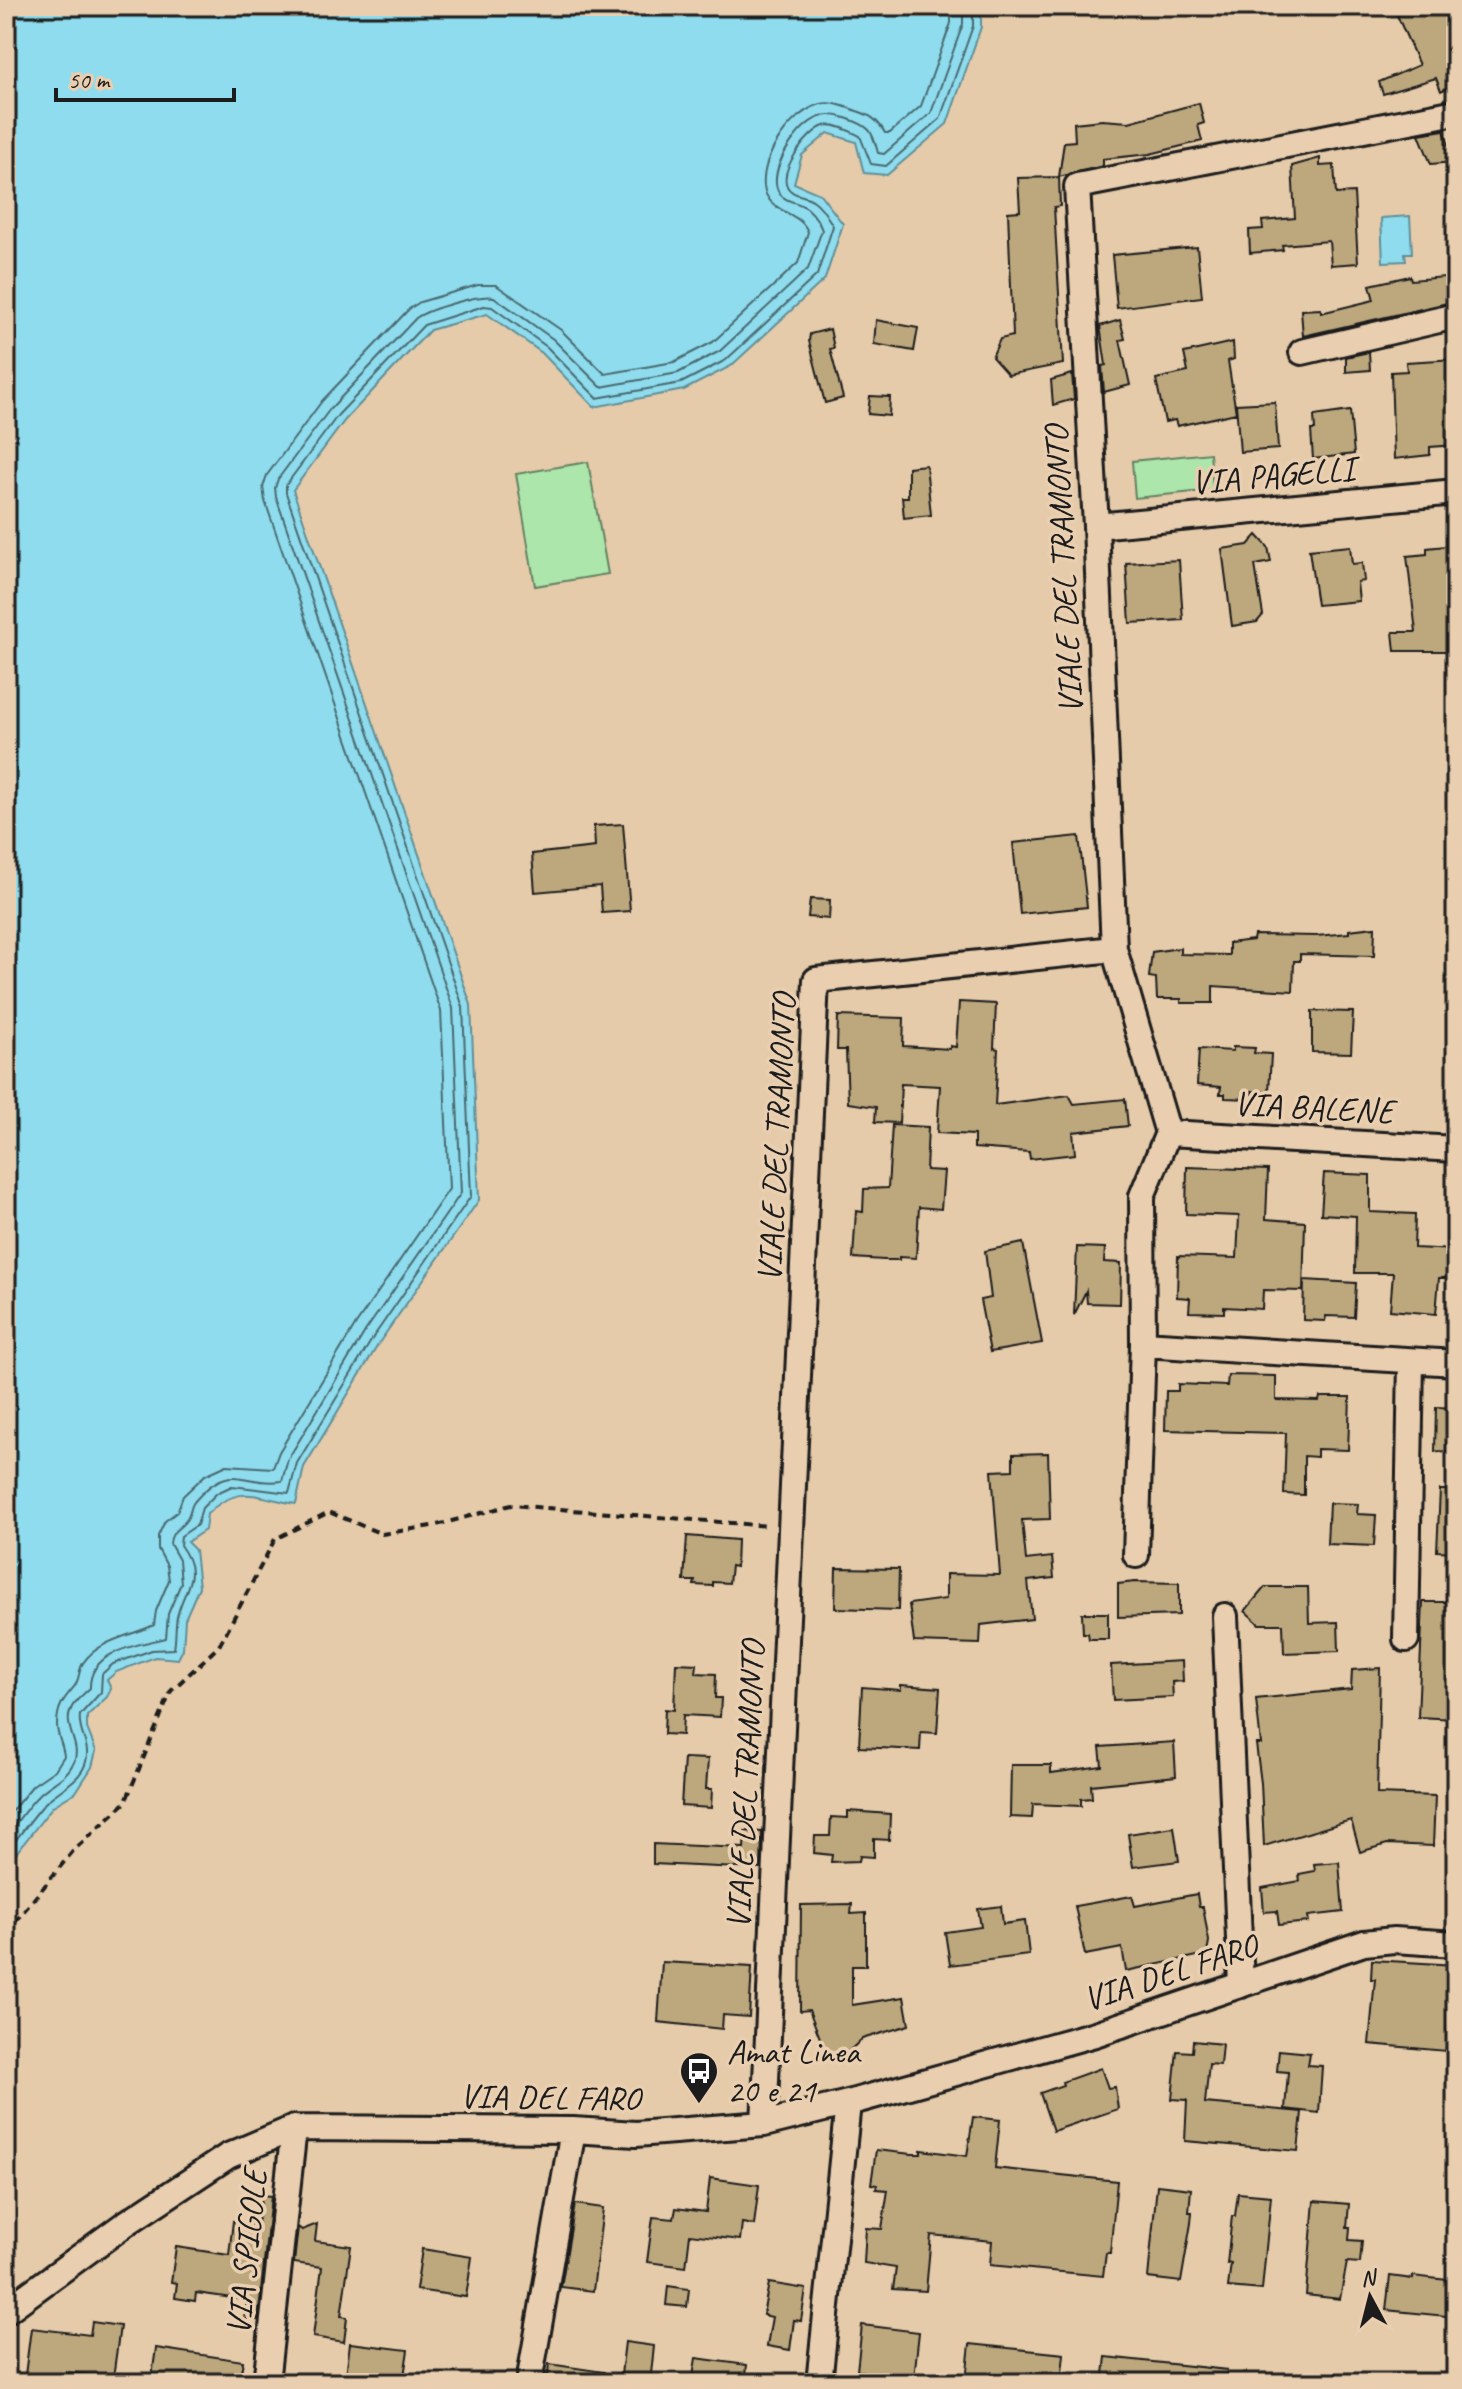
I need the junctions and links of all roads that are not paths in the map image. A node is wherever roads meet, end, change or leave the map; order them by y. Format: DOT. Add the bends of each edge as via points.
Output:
graph roads {
  1 [pos="1456,112"];
  2 [pos="1456,316"];
  3 [pos="1302,352"];
  4 [pos="1456,492"];
  5 [pos="1096,526"];
  6 [pos="1114,949"];
  7 [pos="1168,1133"];
  8 [pos="1456,1149"];
  9 [pos="1143,1344"];
  10 [pos="1411,1361"];
  11 [pos="1456,1363"];
  12 [pos="1136,1555"];
  13 [pos="1225,1616"];
  14 [pos="1406,1639"];
  15 [pos="1456,1944"];
  16 [pos="1241,1985"];
  17 [pos="848,2103"];
  18 [pos="764,2124"];
  19 [pos="294,2128"];
  20 [pos="573,2130"];
  21 [pos="6,2311"];
  22 [pos="266,2383"];
  23 [pos="529,2383"];
  24 [pos="819,2383"];
  1 -- 5 [label="street, VIALE DEL TRAMONTO" via="1077,186"];
  2 -- 3 [label="street"];
  4 -- 5 [label="street, VIA PAGELLI"];
  5 -- 6 [label="street, VIALE DEL TRAMONTO"];
  6 -- 7 [label="street"];
  6 -- 18 [label="street, VIALE DEL TRAMONTO" via="816,980"];
  7 -- 8 [label="street, VIA BALENE"];
  7 -- 9 [label="street" via="1142,1196"];
  9 -- 10 [label="street"];
  9 -- 12 [label="street"];
  10 -- 11 [label="street"];
  10 -- 14 [label="street"];
  13 -- 16 [label="street"];
  15 -- 16 [label="street, VIA DEL FARO" via="1364,1943"];
  16 -- 17 [label="street, VIA DEL FARO" via="1095,2034"];
  17 -- 18 [label="street, VIA DEL FARO"];
  17 -- 24 [label="street"];
  18 -- 20 [label="street, VIA DEL FARO" via="636,2134"];
  19 -- 20 [label="street, VIA DEL FARO"];
  19 -- 21 [label="street, VIA DEL FARO" via="228,2156"];
  19 -- 22 [label="street, VIA SPIGOLE"];
  20 -- 23 [label="street"];
}
